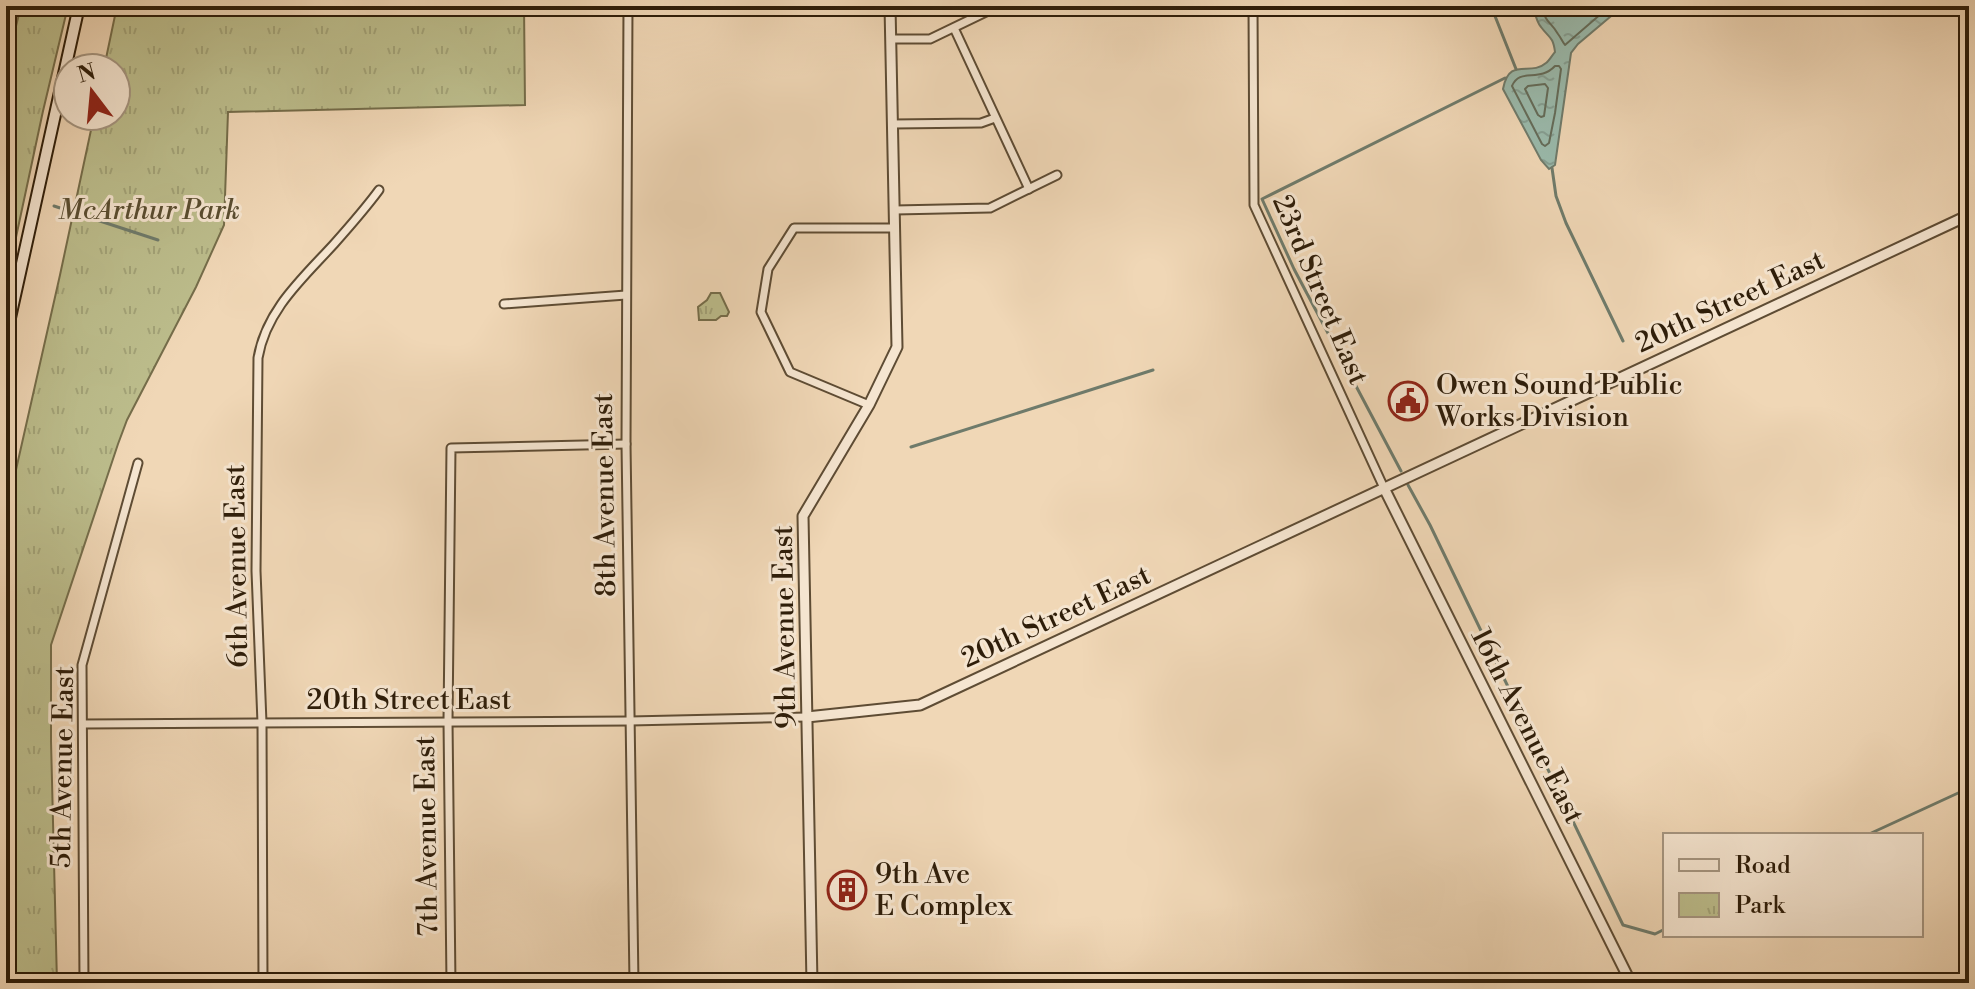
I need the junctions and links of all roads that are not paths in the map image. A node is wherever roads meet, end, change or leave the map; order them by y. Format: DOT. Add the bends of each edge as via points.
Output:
graph roads {
  1 [pos="79,6"];
  2 [pos="628,6"];
  3 [pos="890,6"];
  4 [pos="1253,6"];
  5 [pos="988,11"];
  6 [pos="954,28"];
  7 [pos="891,39"];
  8 [pos="995,118"];
  9 [pos="893,124"];
  10 [pos="1057,175"];
  11 [pos="1029,189"];
  12 [pos="379,190"];
  13 [pos="895,210"];
  14 [pos="1969,215"];
  15 [pos="895,228"];
  16 [pos="626,295"];
  17 [pos="504,304"];
  18 [pos="6,336"];
  19 [pos="869,405"];
  20 [pos="626,444"];
  21 [pos="138,463"];
  22 [pos="1384,488"];
  23 [pos="807,717"];
  24 [pos="448,721"];
  25 [pos="630,721"];
  26 [pos="262,723"];
  27 [pos="83,724"];
  28 [pos="84,983"];
  29 [pos="263,983"];
  30 [pos="451,983"];
  31 [pos="634,983"];
  32 [pos="812,983"];
  33 [pos="1631,983"];
  1 -- 18 [label="main road"];
  2 -- 16 [label="street, 8th Avenue East"];
  3 -- 7 [label="street, 9th Avenue East"];
  4 -- 22 [label="street, 23rd Street East" via="1254,205"];
  5 -- 6 [label="street"];
  6 -- 7 [label="street" via="930,39"];
  6 -- 8 [label="street"];
  7 -- 9 [label="street, 9th Avenue East"];
  8 -- 9 [label="street" via="981,123"];
  8 -- 11 [label="street"];
  9 -- 13 [label="street, 9th Avenue East"];
  10 -- 11 [label="street"];
  11 -- 13 [label="street" via="990,208"];
  12 -- 26 [label="street, 6th Avenue East" via="290,291 260,347 256,571"];
  13 -- 15 [label="street, 9th Avenue East"];
  14 -- 22 [label="street, 20th Street East"];
  15 -- 19 [label="street, 9th Avenue East" via="897,347"];
  15 -- 19 [label="street" via="794,228 768,269 761,312 790,372"];
  16 -- 17 [label="street"];
  16 -- 20 [label="street, 8th Avenue East"];
  19 -- 23 [label="street, 9th Avenue East" via="803,516"];
  20 -- 24 [label="street, 7th Avenue East" via="451,448"];
  20 -- 25 [label="street, 8th Avenue East"];
  21 -- 27 [label="street, 5th Avenue East" via="82,665"];
  22 -- 23 [label="street, 20th Street East" via="920,705"];
  22 -- 33 [label="street, 16th Avenue East"];
  23 -- 25 [label="street, 20th Street East"];
  23 -- 32 [label="street, 9th Avenue East"];
  24 -- 25 [label="street, 20th Street East"];
  24 -- 26 [label="street, 20th Street East"];
  24 -- 30 [label="street, 7th Avenue East"];
  25 -- 31 [label="street, 8th Avenue East"];
  26 -- 27 [label="street, 20th Street East"];
  26 -- 29 [label="street, 6th Avenue East"];
  27 -- 28 [label="street, 5th Avenue East"];
}
